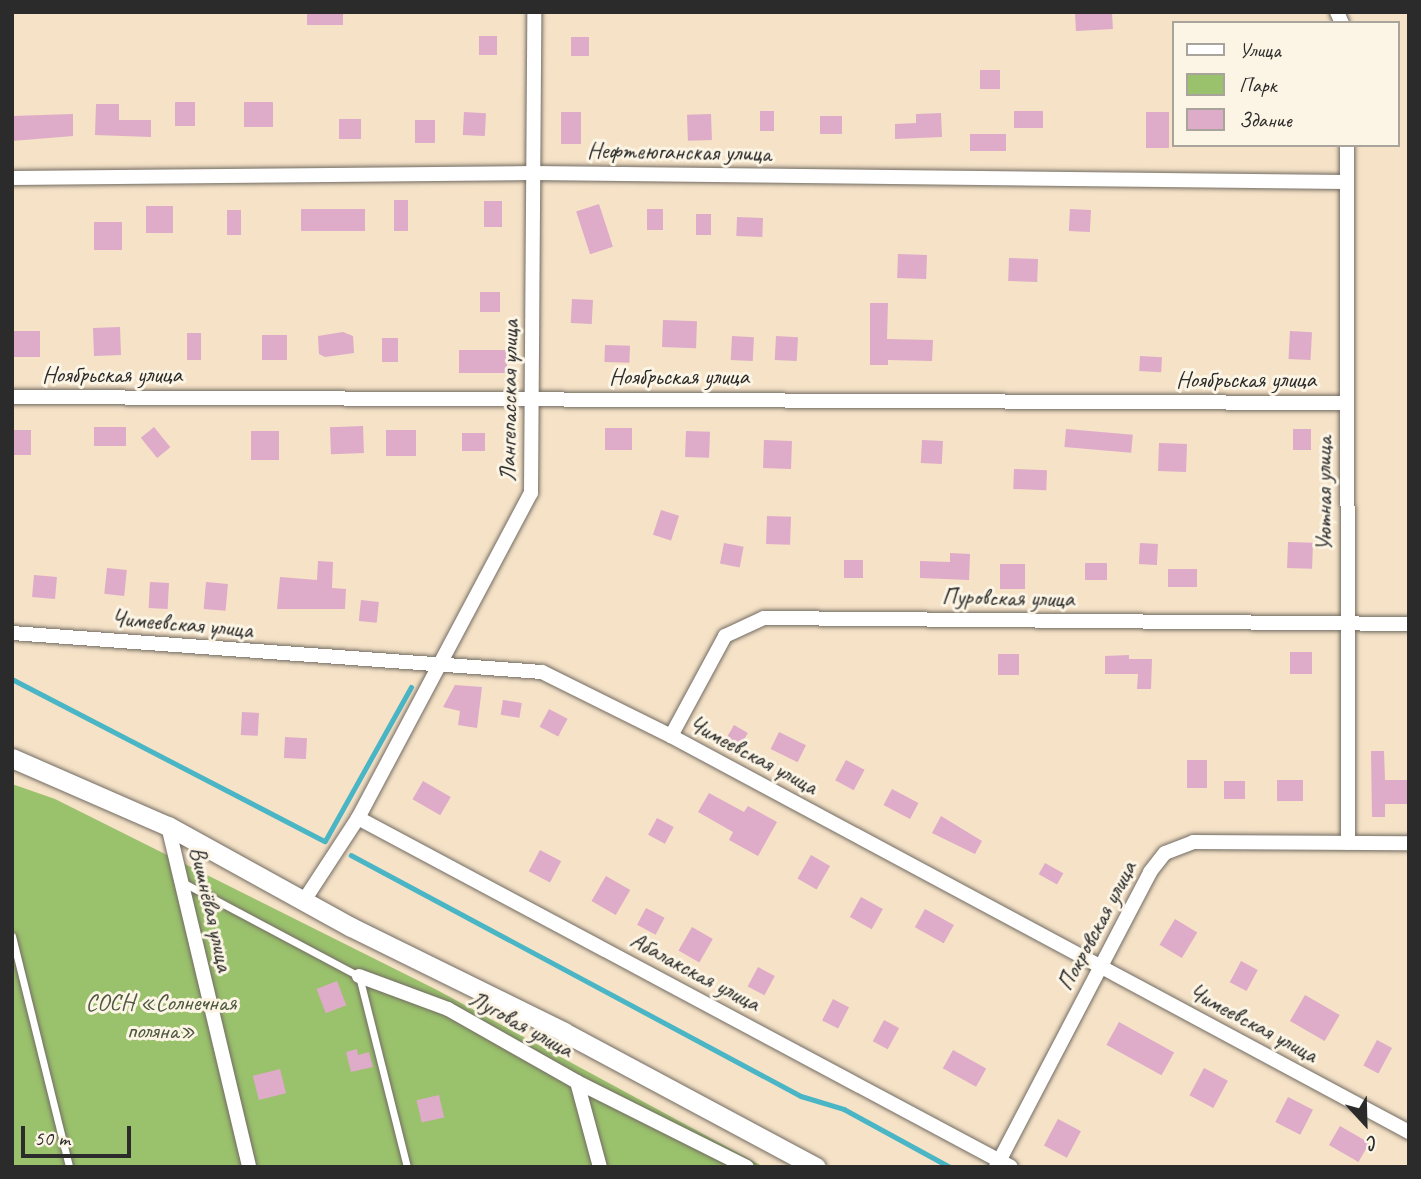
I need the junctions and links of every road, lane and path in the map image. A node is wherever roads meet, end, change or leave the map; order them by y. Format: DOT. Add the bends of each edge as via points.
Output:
graph roads {
  1 [pos="534,12"];
  2 [pos="1347,147"];
  3 [pos="533,173"];
  4 [pos="12,178"];
  5 [pos="1345,182"];
  6 [pos="12,397"];
  7 [pos="533,399"];
  8 [pos="1346,403"];
  9 [pos="1348,624"];
  10 [pos="1409,624"];
  11 [pos="12,634"];
  12 [pos="435,667"];
  13 [pos="671,736"];
  14 [pos="12,758"];
  15 [pos="358,818"];
  16 [pos="168,826"];
  17 [pos="1348,843"];
  18 [pos="1409,843"];
  19 [pos="181,882"];
  20 [pos="305,899"];
  21 [pos="12,936"];
  22 [pos="1100,967"];
  23 [pos="359,976"];
  24 [pos="577,1082"];
  25 [pos="1409,1132"];
  26 [pos="1003,1165"];
  27 [pos="69,1167"];
  28 [pos="249,1167"];
  29 [pos="407,1167"];
  30 [pos="600,1167"];
  31 [pos="747,1167"];
  32 [pos="816,1167"];
  1 -- 3 [label="street, Лангепасская улица"];
  2 -- 5 [label="street, Уютная улица"];
  3 -- 4 [label="street, Нефтеюганская улица"];
  3 -- 5 [label="street, Нефтеюганская улица"];
  3 -- 7 [label="street, Лангепасская улица"];
  5 -- 8 [label="street, Уютная улица"];
  6 -- 7 [label="street, Ноябрьская улица"];
  7 -- 8 [label="street, Ноябрьская улица"];
  7 -- 12 [label="street, Лангепасская улица" via="531,493 516,528"];
  8 -- 9 [label="street, Уютная улица"];
  9 -- 10 [label="street, Пуровская улица"];
  9 -- 13 [label="street, Пуровская улица" via="764,618 725,636"];
  9 -- 17 [label="street, Уютная улица"];
  11 -- 12 [label="street, Чимеевская улица"];
  12 -- 13 [label="street, Чимеевская улица" via="542,672"];
  12 -- 15 [label="street, Лангепасская улица"];
  13 -- 22 [label="street, Чимеевская улица"];
  14 -- 16 [label="street"];
  15 -- 20 [label="street, Лангепасская улица"];
  15 -- 26 [label="street, Абалакская улица"];
  16 -- 19 [label="street, Вишнёвая улица"];
  16 -- 20 [label="street"];
  17 -- 18 [label="street, Покровская улица"];
  17 -- 22 [label="street, Покровская улица" via="1176,845 1150,873"];
  19 -- 23 [label="lane"];
  19 -- 28 [label="street, Вишнёвая улица"];
  20 -- 32 [label="street"];
  21 -- 27 [label="lane"];
  22 -- 25 [label="street, Чимеевская улица"];
  22 -- 26 [label="street, Покровская улица"];
  23 -- 24 [label="street, Луговая улица" via="448,1009"];
  23 -- 29 [label="lane"];
  24 -- 30 [label="street, Луговая улица"];
  24 -- 31 [label="street"];
}
